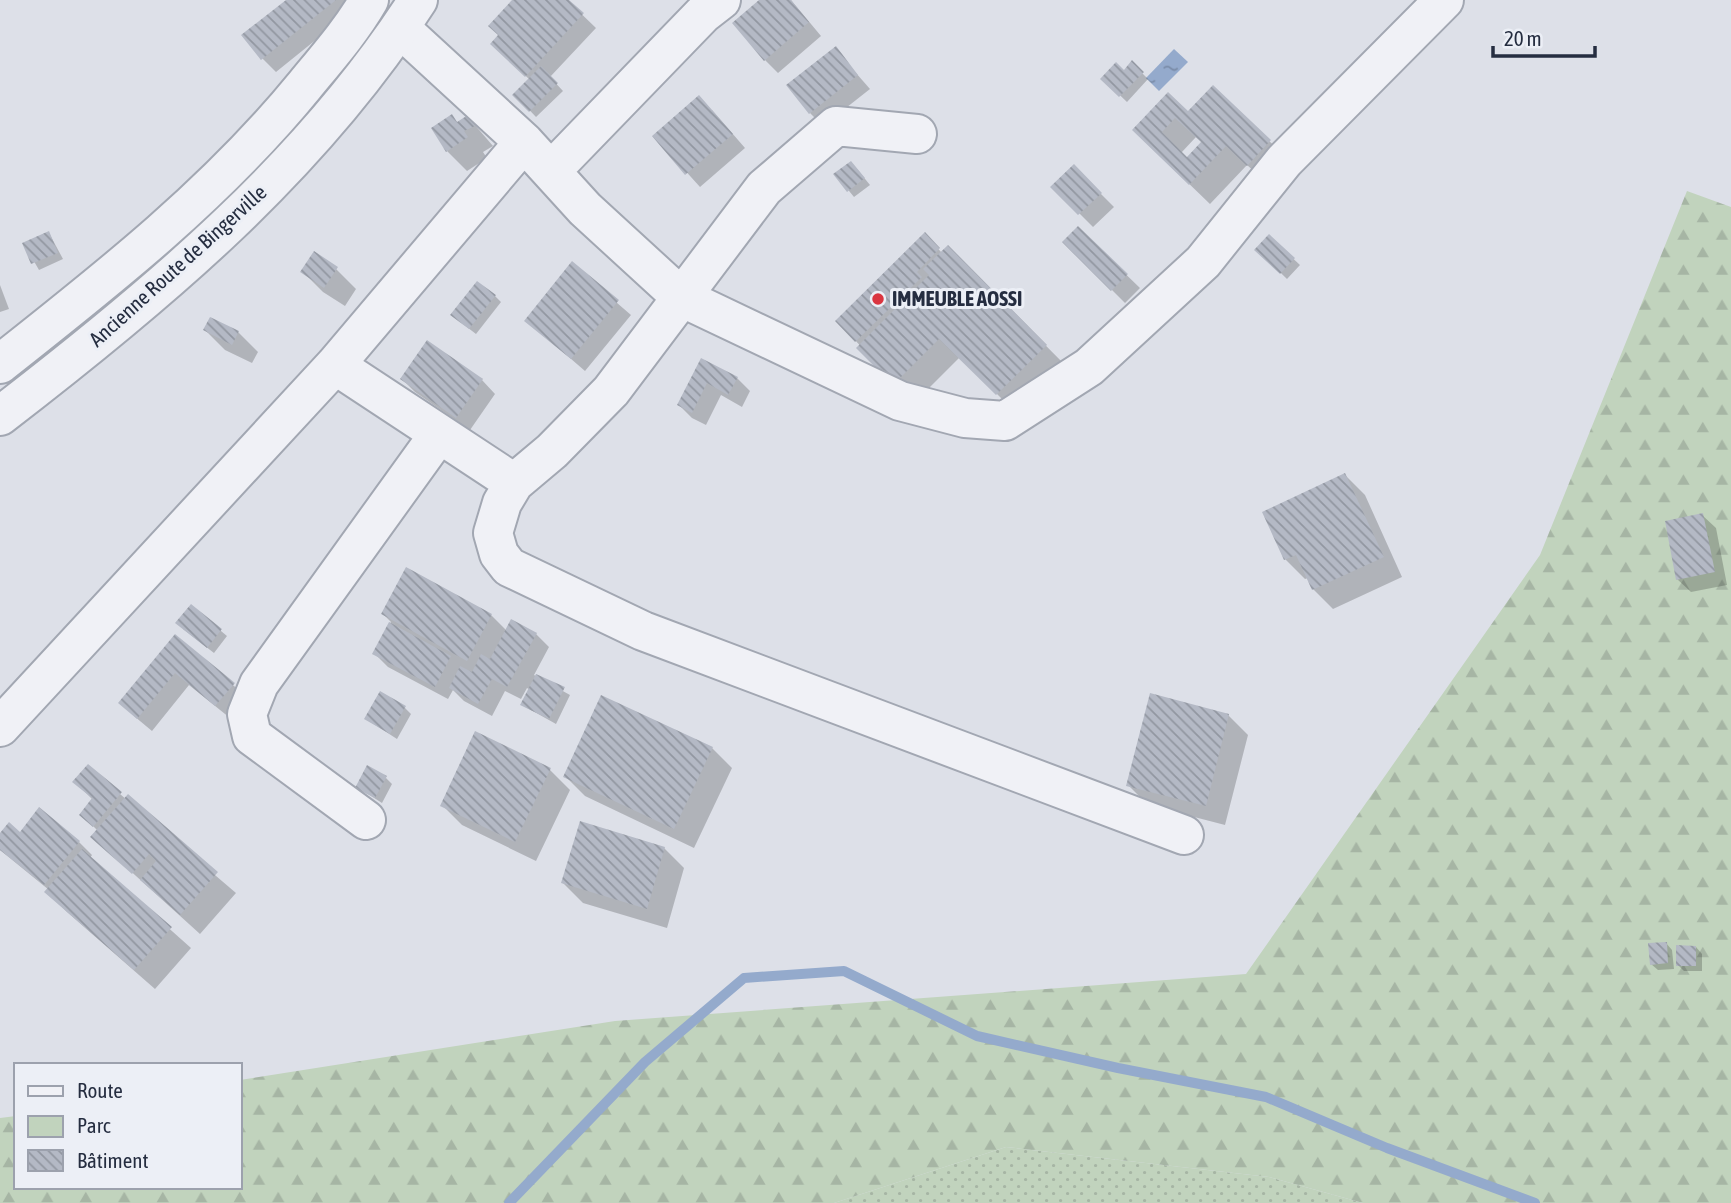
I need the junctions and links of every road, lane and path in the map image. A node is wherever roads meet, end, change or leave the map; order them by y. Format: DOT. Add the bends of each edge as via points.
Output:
graph roads {
  1 [pos="369,0"];
  2 [pos="721,0"];
  3 [pos="1444,0"];
  4 [pos="409,14"];
  5 [pos="917,134"];
  6 [pos="524,142"];
  7 [pos="551,171"];
  8 [pos="681,297"];
  9 [pos="0,364"];
  10 [pos="335,365"];
  11 [pos="0,416"];
  12 [pos="439,434"];
  13 [pos="514,483"];
  14 [pos="0,727"];
  15 [pos="366,820"];
  16 [pos="1184,835"];
  1 -- 9 [label="street, Ancienne Route de Bingerville" via="277,119 200,199 121,269"];
  2 -- 7 [label="street"];
  3 -- 8 [label="street" via="1284,161 1203,262 1089,367 1005,421 965,418 900,401"];
  4 -- 6 [label="street"];
  4 -- 11 [label="street, Ancienne Route de Bingerville" via="305,147 214,240 85,351"];
  5 -- 8 [label="street" via="836,126 764,188"];
  6 -- 7 [label="street"];
  6 -- 10 [label="street"];
  7 -- 8 [label="street" via="585,209"];
  8 -- 13 [label="street" via="611,391"];
  10 -- 12 [label="street"];
  10 -- 14 [label="street"];
  12 -- 13 [label="street"];
  12 -- 15 [label="street" via="259,684 247,714 252,736"];
  13 -- 16 [label="street" via="493,533 499,554 509,567 643,631"];
}
